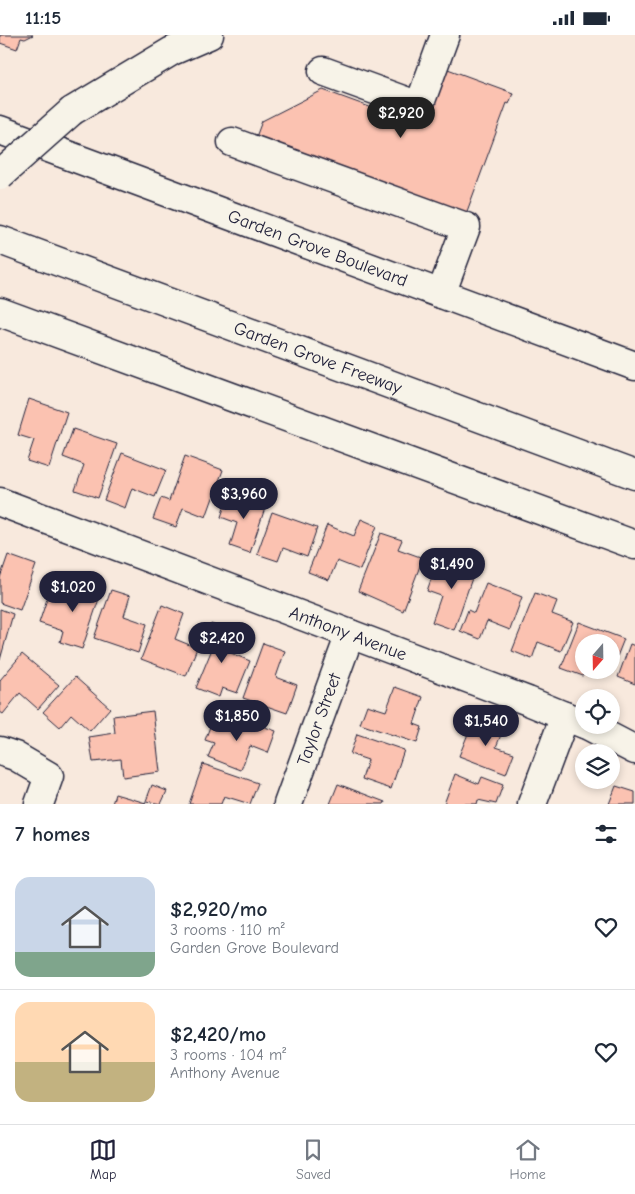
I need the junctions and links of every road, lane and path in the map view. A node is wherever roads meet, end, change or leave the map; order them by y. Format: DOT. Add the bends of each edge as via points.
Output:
graph roads {
  1 [pos="209,35"];
  2 [pos="445,35"];
  3 [pos="323,71"];
  4 [pos="0,130"];
  5 [pos="232,142"];
  6 [pos="0,175"];
  7 [pos="0,241"];
  8 [pos="441,294"];
  9 [pos="0,312"];
  10 [pos="635,366"];
  11 [pos="635,475"];
  12 [pos="0,501"];
  13 [pos="635,545"];
  14 [pos="350,634"];
  15 [pos="575,721"];
  16 [pos="575,727"];
  17 [pos="602,734"];
  18 [pos="635,750"];
  19 [pos="0,751"];
  20 [pos="39,804"];
  21 [pos="288,804"];
  22 [pos="532,804"];
  1 -- 6 [label="main road, bridge" via="172,51 72,111"];
  2 -- 3 [label="main road" via="419,106"];
  4 -- 8 [label="main road, Garden Grove Boulevard"];
  5 -- 8 [label="main road" via="478,231"];
  7 -- 11 [label="main road, Garden Grove Freeway"];
  8 -- 10 [label="main road, Garden Grove Boulevard"];
  9 -- 13 [label="main road"];
  12 -- 14 [label="main road, Anthony Avenue"];
  14 -- 15 [label="main road, Anthony Avenue"];
  14 -- 21 [label="main road, Taylor Street"];
  16 -- 22 [label="main road"];
  17 -- 18 [label="main road, Anthony Avenue"];
  19 -- 20 [label="main road" via="15,756 49,777"];
}
